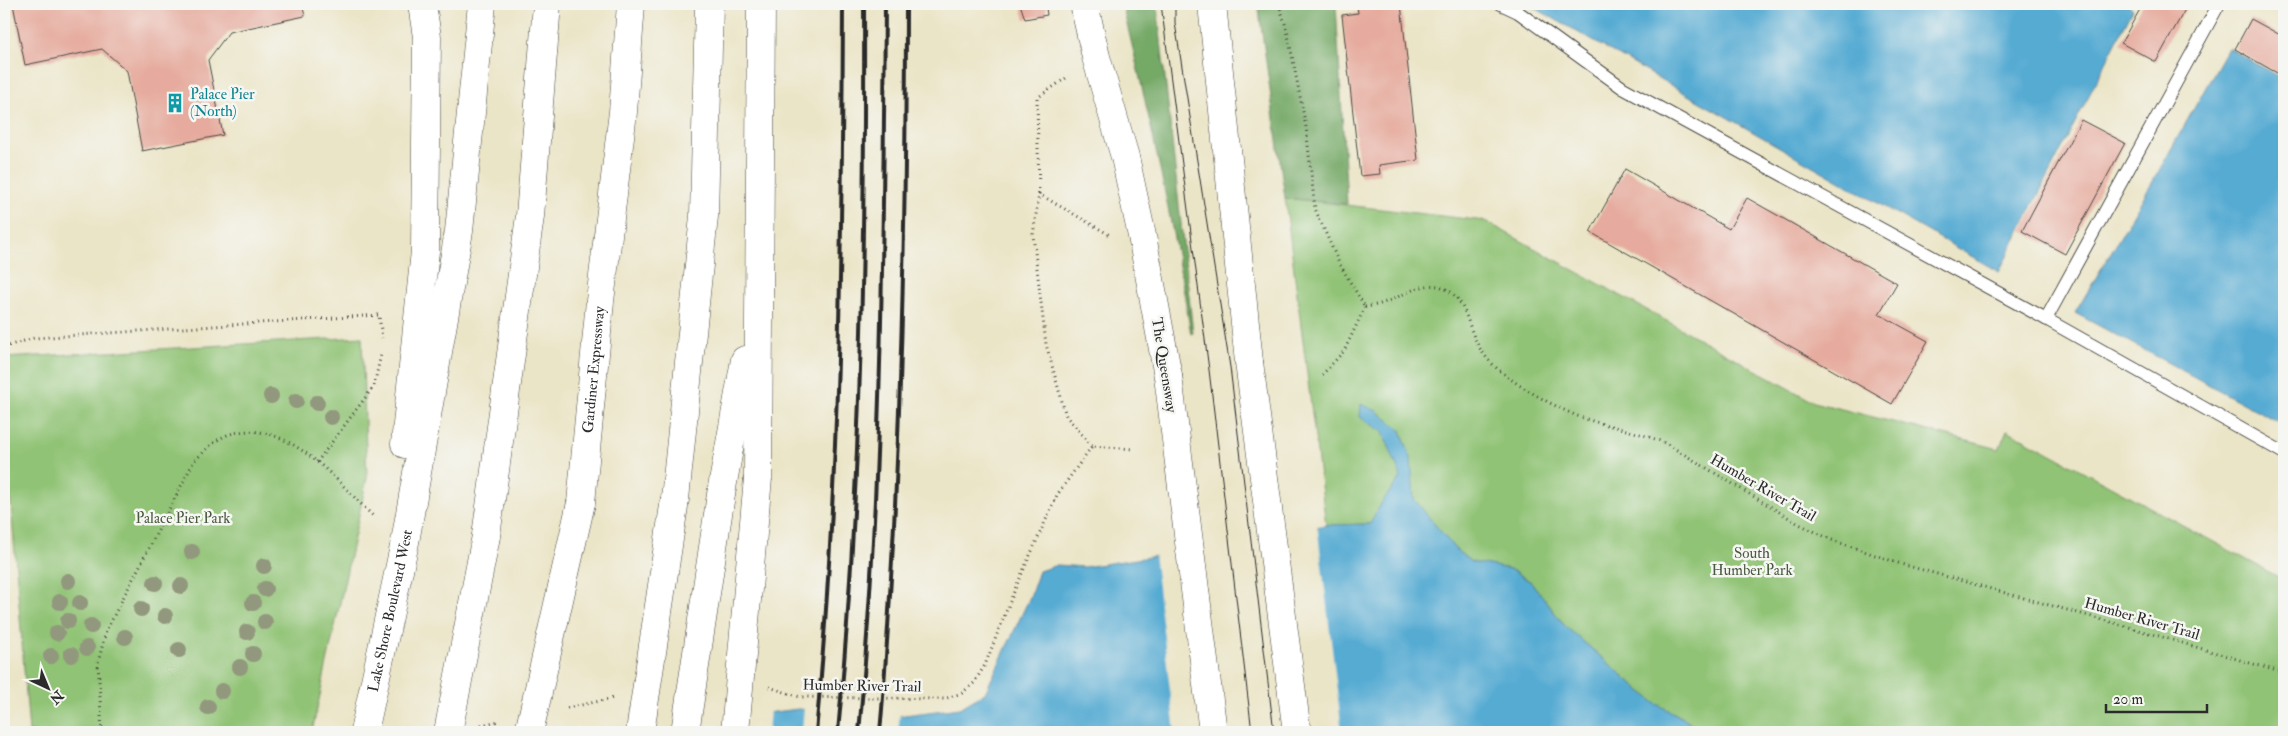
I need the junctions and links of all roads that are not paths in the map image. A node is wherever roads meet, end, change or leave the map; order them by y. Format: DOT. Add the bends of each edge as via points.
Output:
graph roads {
  1 [pos="422,4"];
  2 [pos="482,4"];
  3 [pos="547,4"];
  4 [pos="631,4"];
  5 [pos="709,4"];
  6 [pos="761,4"];
  7 [pos="1084,4"];
  8 [pos="1212,4"];
  9 [pos="1501,4"];
  10 [pos="2220,4"];
  11 [pos="757,290"];
  12 [pos="2046,319"];
  13 [pos="2284,453"];
  14 [pos="414,489"];
  15 [pos="364,732"];
  16 [pos="448,732"];
  17 [pos="529,732"];
  18 [pos="640,732"];
  19 [pos="685,732"];
  20 [pos="735,732"];
  21 [pos="1213,732"];
  22 [pos="1297,732"];
  1 -- 14 [label="main road" via="426,37 425,251 404,454"];
  2 -- 14 [label="main road, Lake Shore Boulevard West" via="459,231"];
  3 -- 16 [label="main road, bridge" via="530,216 486,536"];
  4 -- 17 [label="main road, Gardiner Expressway, bridge" via="623,112 600,302 581,503"];
  5 -- 18 [label="main road, bridge" via="704,216 675,499"];
  6 -- 11 [label="main road"];
  7 -- 21 [label="main road, The Queensway, bridge" via="1125,157 1168,376"];
  8 -- 22 [label="main road, bridge" via="1249,362"];
  9 -- 12 [label="lane" via="1518,12 1623,88"];
  10 -- 12 [label="lane"];
  11 -- 19 [label="main road, bridge" via="722,488"];
  11 -- 20 [label="main road, bridge" via="758,478"];
  12 -- 13 [label="lane"];
  14 -- 15 [label="main road, Lake Shore Boulevard West"];
}
